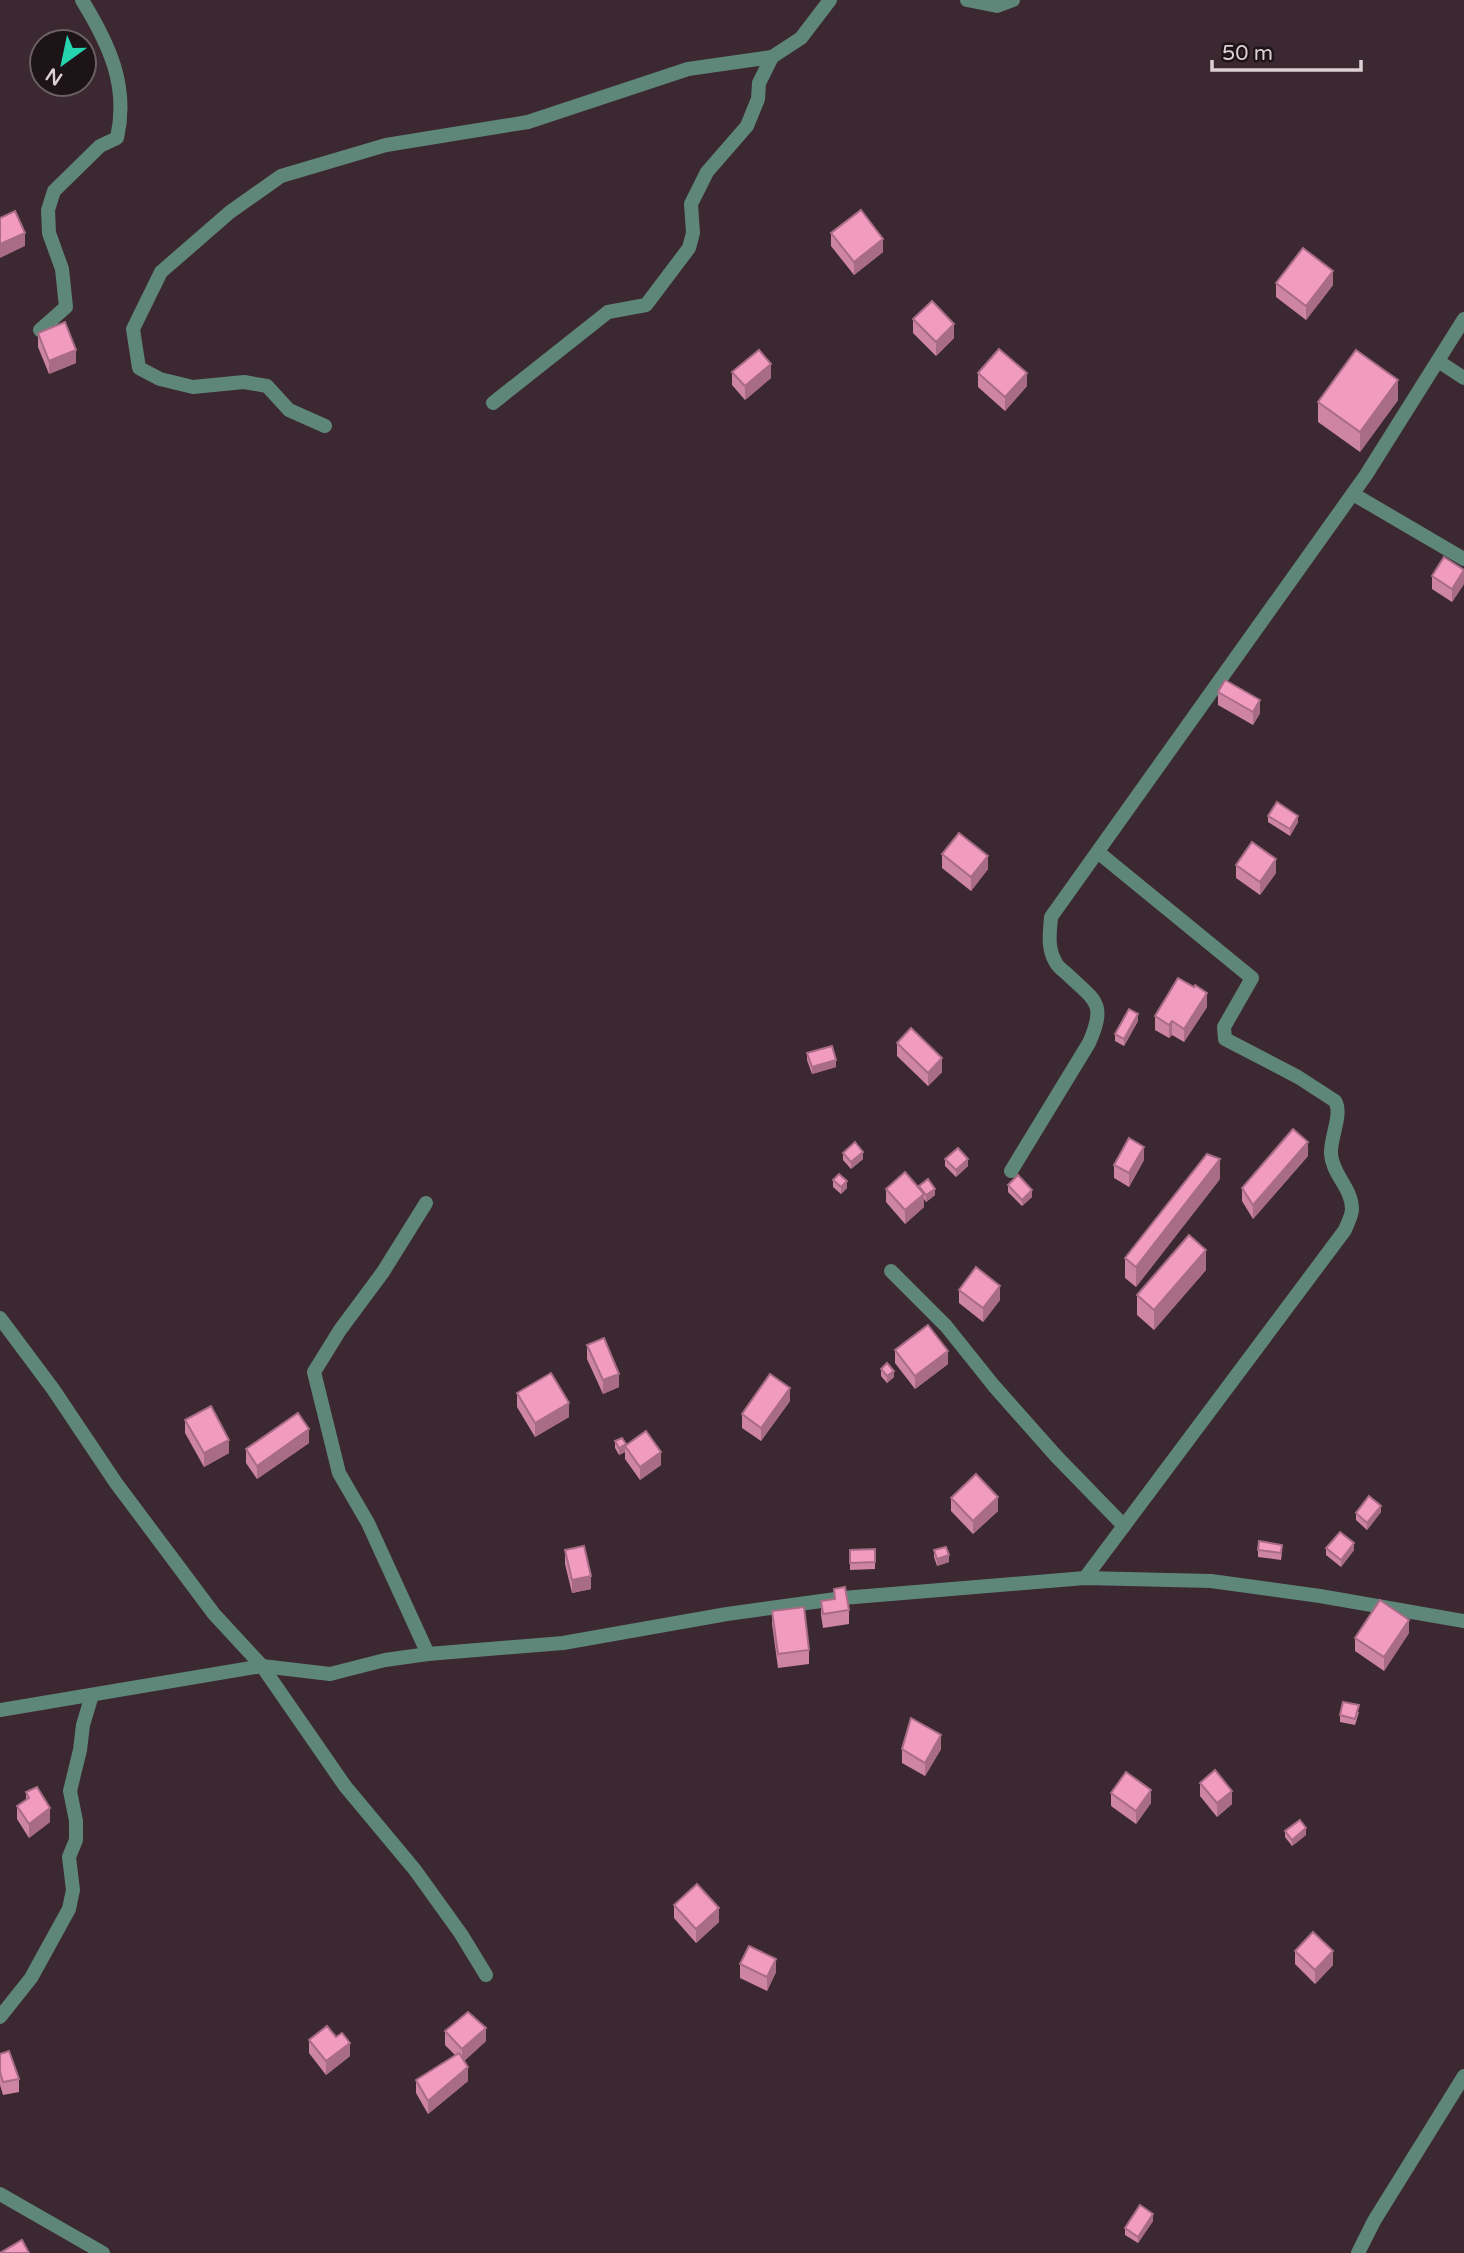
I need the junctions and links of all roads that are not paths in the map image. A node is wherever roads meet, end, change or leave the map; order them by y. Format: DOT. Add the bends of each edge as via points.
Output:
graph roads {
  1 [pos="82,0"];
  2 [pos="830,0"];
  3 [pos="967,0"];
  4 [pos="1013,0"];
  5 [pos="772,57"];
  6 [pos="1464,319"];
  7 [pos="40,330"];
  8 [pos="1438,361"];
  9 [pos="1464,378"];
  10 [pos="493,403"];
  11 [pos="325,426"];
  12 [pos="1353,494"];
  13 [pos="1464,559"];
  14 [pos="1098,853"];
  15 [pos="1011,1171"];
  16 [pos="426,1203"];
  17 [pos="891,1270"];
  18 [pos="0,1318"];
  19 [pos="1124,1526"];
  20 [pos="1085,1578"];
  21 [pos="1464,1621"];
  22 [pos="428,1654"];
  23 [pos="262,1666"];
  24 [pos="92,1695"];
  25 [pos="0,1710"];
  26 [pos="486,1975"];
  27 [pos="0,2017"];
  28 [pos="1464,2076"];
  29 [pos="0,2194"];
  30 [pos="103,2253"];
  31 [pos="1358,2253"];
  1 -- 7 [label="street" via="113,59 122,116 117,138 100,146 54,191 48,210 49,233 62,269 66,307"];
  2 -- 5 [label="street" via="801,38"];
  3 -- 4 [label="street" via="997,6"];
  5 -- 10 [label="street" via="747,126 707,172 691,205 689,248 646,304 608,312"];
  5 -- 11 [label="street" via="688,69 528,122 386,145 281,176 230,212 161,272 133,329 139,368 193,387 244,382 267,386 289,410"];
  6 -- 8 [label="street"];
  8 -- 9 [label="street"];
  8 -- 12 [label="street"];
  12 -- 13 [label="street"];
  12 -- 14 [label="street"];
  14 -- 15 [label="street" via="1051,917 1049,943 1055,962 1097,1006 1099,1020"];
  14 -- 19 [label="street" via="1252,978 1224,1027 1225,1039 1335,1101 1338,1114 1331,1156 1352,1210 1345,1230"];
  16 -- 22 [label="street" via="314,1372 339,1473 368,1523"];
  17 -- 19 [label="street"];
  18 -- 23 [label="street" via="140,1516 214,1614"];
  19 -- 20 [label="street"];
  20 -- 21 [label="street" via="1211,1581"];
  20 -- 22 [label="street" via="843,1598 563,1643"];
  22 -- 23 [label="street" via="330,1674"];
  23 -- 24 [label="street"];
  23 -- 26 [label="street" via="345,1786 415,1870"];
  24 -- 25 [label="street"];
  24 -- 27 [label="street" via="70,1791 76,1821 69,1857 74,1890 69,1909 31,1978"];
  28 -- 31 [label="street"];
  29 -- 30 [label="street"];
}
